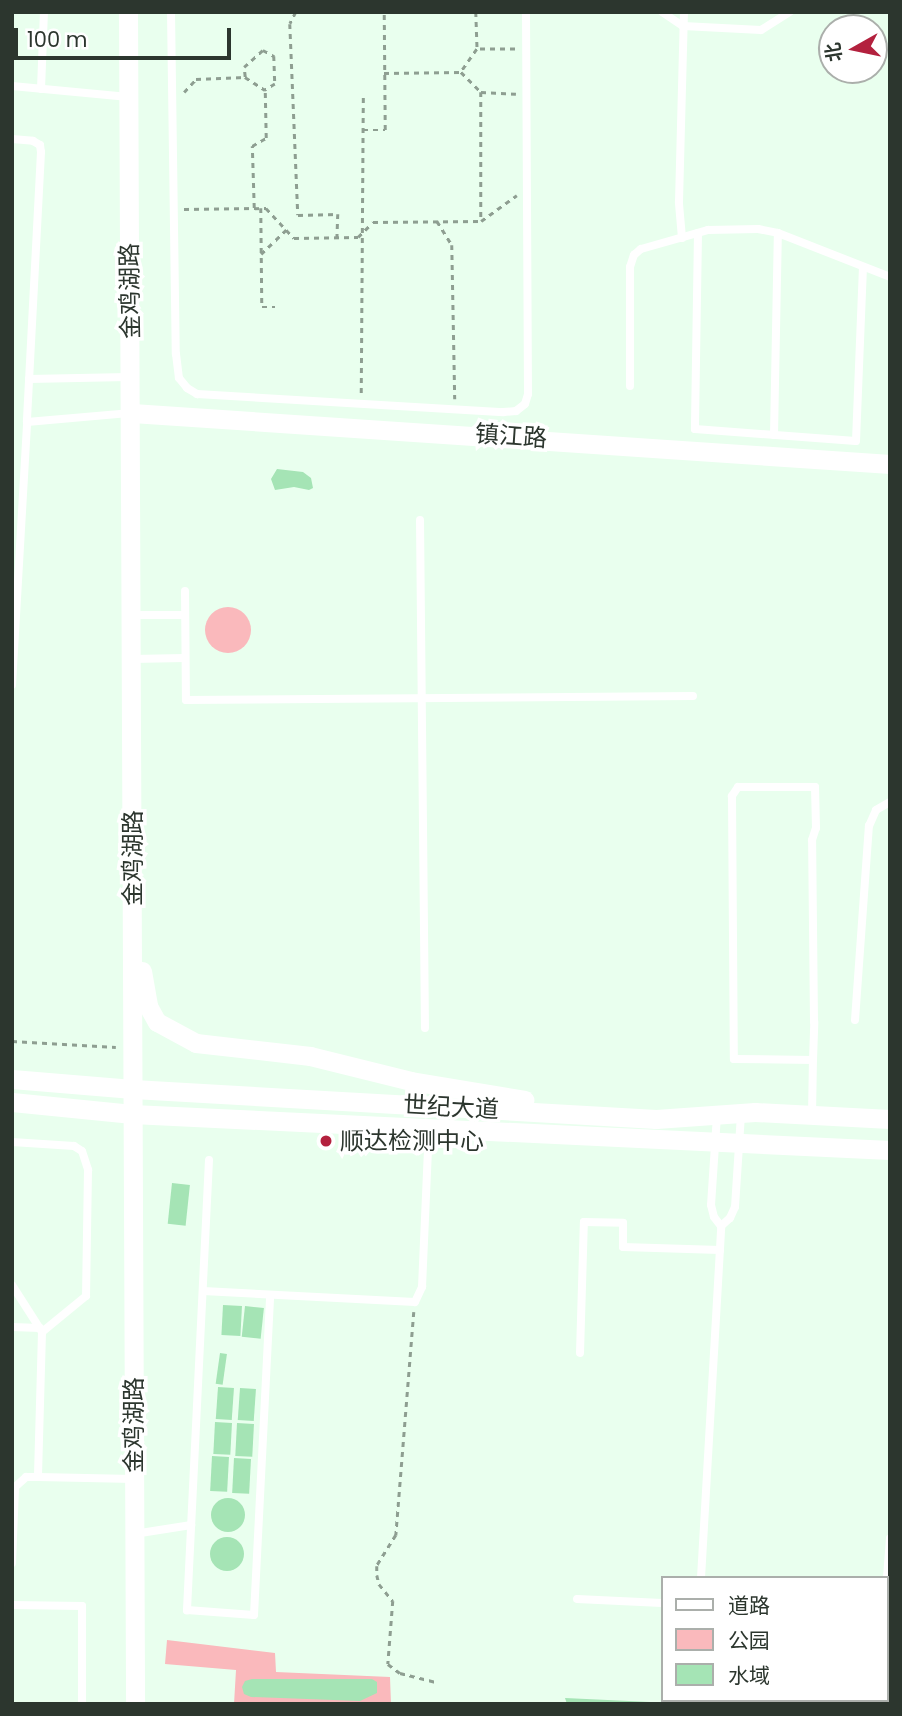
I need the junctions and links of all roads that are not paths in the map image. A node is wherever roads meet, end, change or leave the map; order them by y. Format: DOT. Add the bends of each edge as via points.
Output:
graph roads {
  1 [pos="44,12"];
  2 [pos="128,12"];
  3 [pos="171,12"];
  4 [pos="526,12"];
  5 [pos="662,12"];
  6 [pos="684,12"];
  7 [pos="790,12"];
  8 [pos="683,26"];
  9 [pos="12,86"];
  10 [pos="41,89"];
  11 [pos="129,97"];
  12 [pos="12,139"];
  13 [pos="698,233"];
  14 [pos="778,233"];
  15 [pos="682,238"];
  16 [pos="863,269"];
  17 [pos="890,277"];
  18 [pos="131,377"];
  19 [pos="29,379"];
  20 [pos="630,386"];
  21 [pos="132,413"];
  22 [pos="27,422"];
  23 [pos="774,435"];
  24 [pos="890,464"];
  25 [pos="420,520"];
  26 [pos="185,591"];
  27 [pos="132,615"];
  28 [pos="185,615"];
  29 [pos="186,658"];
  30 [pos="132,659"];
  31 [pos="12,685"];
  32 [pos="693,696"];
  33 [pos="422,698"];
  34 [pos="890,802"];
  35 [pos="133,911"];
  36 [pos="855,1020"];
  37 [pos="425,1028"];
  38 [pos="813,1060"];
  39 [pos="12,1079"];
  40 [pos="133,1089"];
  41 [pos="12,1102"];
  42 [pos="741,1113"];
  43 [pos="132,1114"];
  44 [pos="717,1115"];
  45 [pos="812,1115"];
  46 [pos="656,1119"];
  47 [pos="890,1119"];
  48 [pos="429,1129"];
  49 [pos="12,1142"];
  50 [pos="715,1142"];
  51 [pos="738,1143"];
  52 [pos="890,1150"];
  53 [pos="209,1160"];
  54 [pos="721,1226"];
  55 [pos="720,1250"];
  56 [pos="12,1285"];
  57 [pos="203,1291"];
  58 [pos="270,1295"];
  59 [pos="12,1327"];
  60 [pos="41,1330"];
  61 [pos="580,1353"];
  62 [pos="38,1477"];
  63 [pos="134,1479"];
  64 [pos="191,1525"];
  65 [pos="134,1534"];
  66 [pos="890,1538"];
  67 [pos="12,1563"];
  68 [pos="701,1576"];
  69 [pos="887,1576"];
  70 [pos="577,1599"];
  71 [pos="660,1604"];
  72 [pos="12,1605"];
  73 [pos="82,1704"];
  74 [pos="135,1704"];
  1 -- 10 [label="lane"];
  2 -- 11 [label="street, 金鸡湖路"];
  3 -- 4 [label="lane" via="176,368 187,388 197,394 516,411 528,394"];
  5 -- 8 [label="lane"];
  6 -- 8 [label="lane"];
  7 -- 8 [label="lane" via="761,30"];
  8 -- 15 [label="lane"];
  9 -- 10 [label="lane"];
  10 -- 11 [label="lane"];
  11 -- 18 [label="street, 金鸡湖路"];
  12 -- 19 [label="lane" via="33,141 41,152"];
  13 -- 14 [label="lane" via="736,228"];
  13 -- 15 [label="lane"];
  13 -- 23 [label="lane" via="695,429"];
  14 -- 16 [label="lane"];
  14 -- 23 [label="lane"];
  15 -- 20 [label="lane" via="641,249 629,267"];
  16 -- 17 [label="lane"];
  16 -- 23 [label="lane" via="856,441"];
  18 -- 19 [label="lane"];
  18 -- 21 [label="street, 金鸡湖路"];
  19 -- 22 [label="lane"];
  21 -- 22 [label="lane"];
  21 -- 24 [label="street, 镇江路"];
  21 -- 27 [label="street, 金鸡湖路"];
  22 -- 31 [label="lane"];
  25 -- 33 [label="lane"];
  26 -- 28 [label="lane"];
  27 -- 28 [label="lane"];
  27 -- 30 [label="street, 金鸡湖路"];
  28 -- 29 [label="lane"];
  29 -- 30 [label="lane"];
  29 -- 33 [label="lane" via="186,700"];
  30 -- 35 [label="street, 金鸡湖路"];
  32 -- 33 [label="lane"];
  33 -- 37 [label="lane"];
  34 -- 36 [label="lane" via="876,810 869,826"];
  35 -- 40 [label="street, 金鸡湖路"];
  35 -- 46 [label="street" via="148,1006 157,1022 196,1043 310,1056 472,1093"];
  38 -- 38 [label="lane" via="815,787 738,787 732,796 734,1059"];
  38 -- 45 [label="lane"];
  39 -- 40 [label="street, 世纪大道"];
  40 -- 43 [label="street, 金鸡湖路"];
  40 -- 46 [label="street, 世纪大道"];
  41 -- 43 [label="street, 世纪大道"];
  42 -- 44 [label="street, 世纪大道"];
  42 -- 45 [label="street, 世纪大道"];
  42 -- 51 [label="lane"];
  43 -- 48 [label="street, 世纪大道"];
  43 -- 63 [label="street, 金鸡湖路"];
  44 -- 46 [label="street, 世纪大道"];
  44 -- 50 [label="lane"];
  45 -- 47 [label="street, 世纪大道"];
  48 -- 50 [label="street, 世纪大道"];
  48 -- 58 [label="lane" via="422,1287 415,1302"];
  49 -- 60 [label="lane" via="74,1146 82,1151 88,1170 86,1296"];
  50 -- 51 [label="street, 世纪大道"];
  50 -- 54 [label="lane" via="711,1205"];
  51 -- 52 [label="street, 世纪大道"];
  51 -- 54 [label="lane" via="735,1207"];
  53 -- 57 [label="lane"];
  54 -- 55 [label="lane"];
  55 -- 61 [label="lane" via="622,1247 623,1223 584,1222"];
  55 -- 68 [label="lane"];
  56 -- 60 [label="lane"];
  57 -- 58 [label="lane"];
  57 -- 64 [label="lane"];
  58 -- 64 [label="lane" via="254,1615 187,1610"];
  59 -- 60 [label="lane"];
  60 -- 62 [label="lane"];
  62 -- 63 [label="lane"];
  62 -- 67 [label="lane" via="26,1477 15,1486"];
  63 -- 65 [label="street, 金鸡湖路"];
  64 -- 65 [label="lane"];
  65 -- 74 [label="street, 金鸡湖路"];
  66 -- 69 [label="lane"];
  70 -- 71 [label="lane"];
  72 -- 73 [label="lane" via="82,1606"];
}
